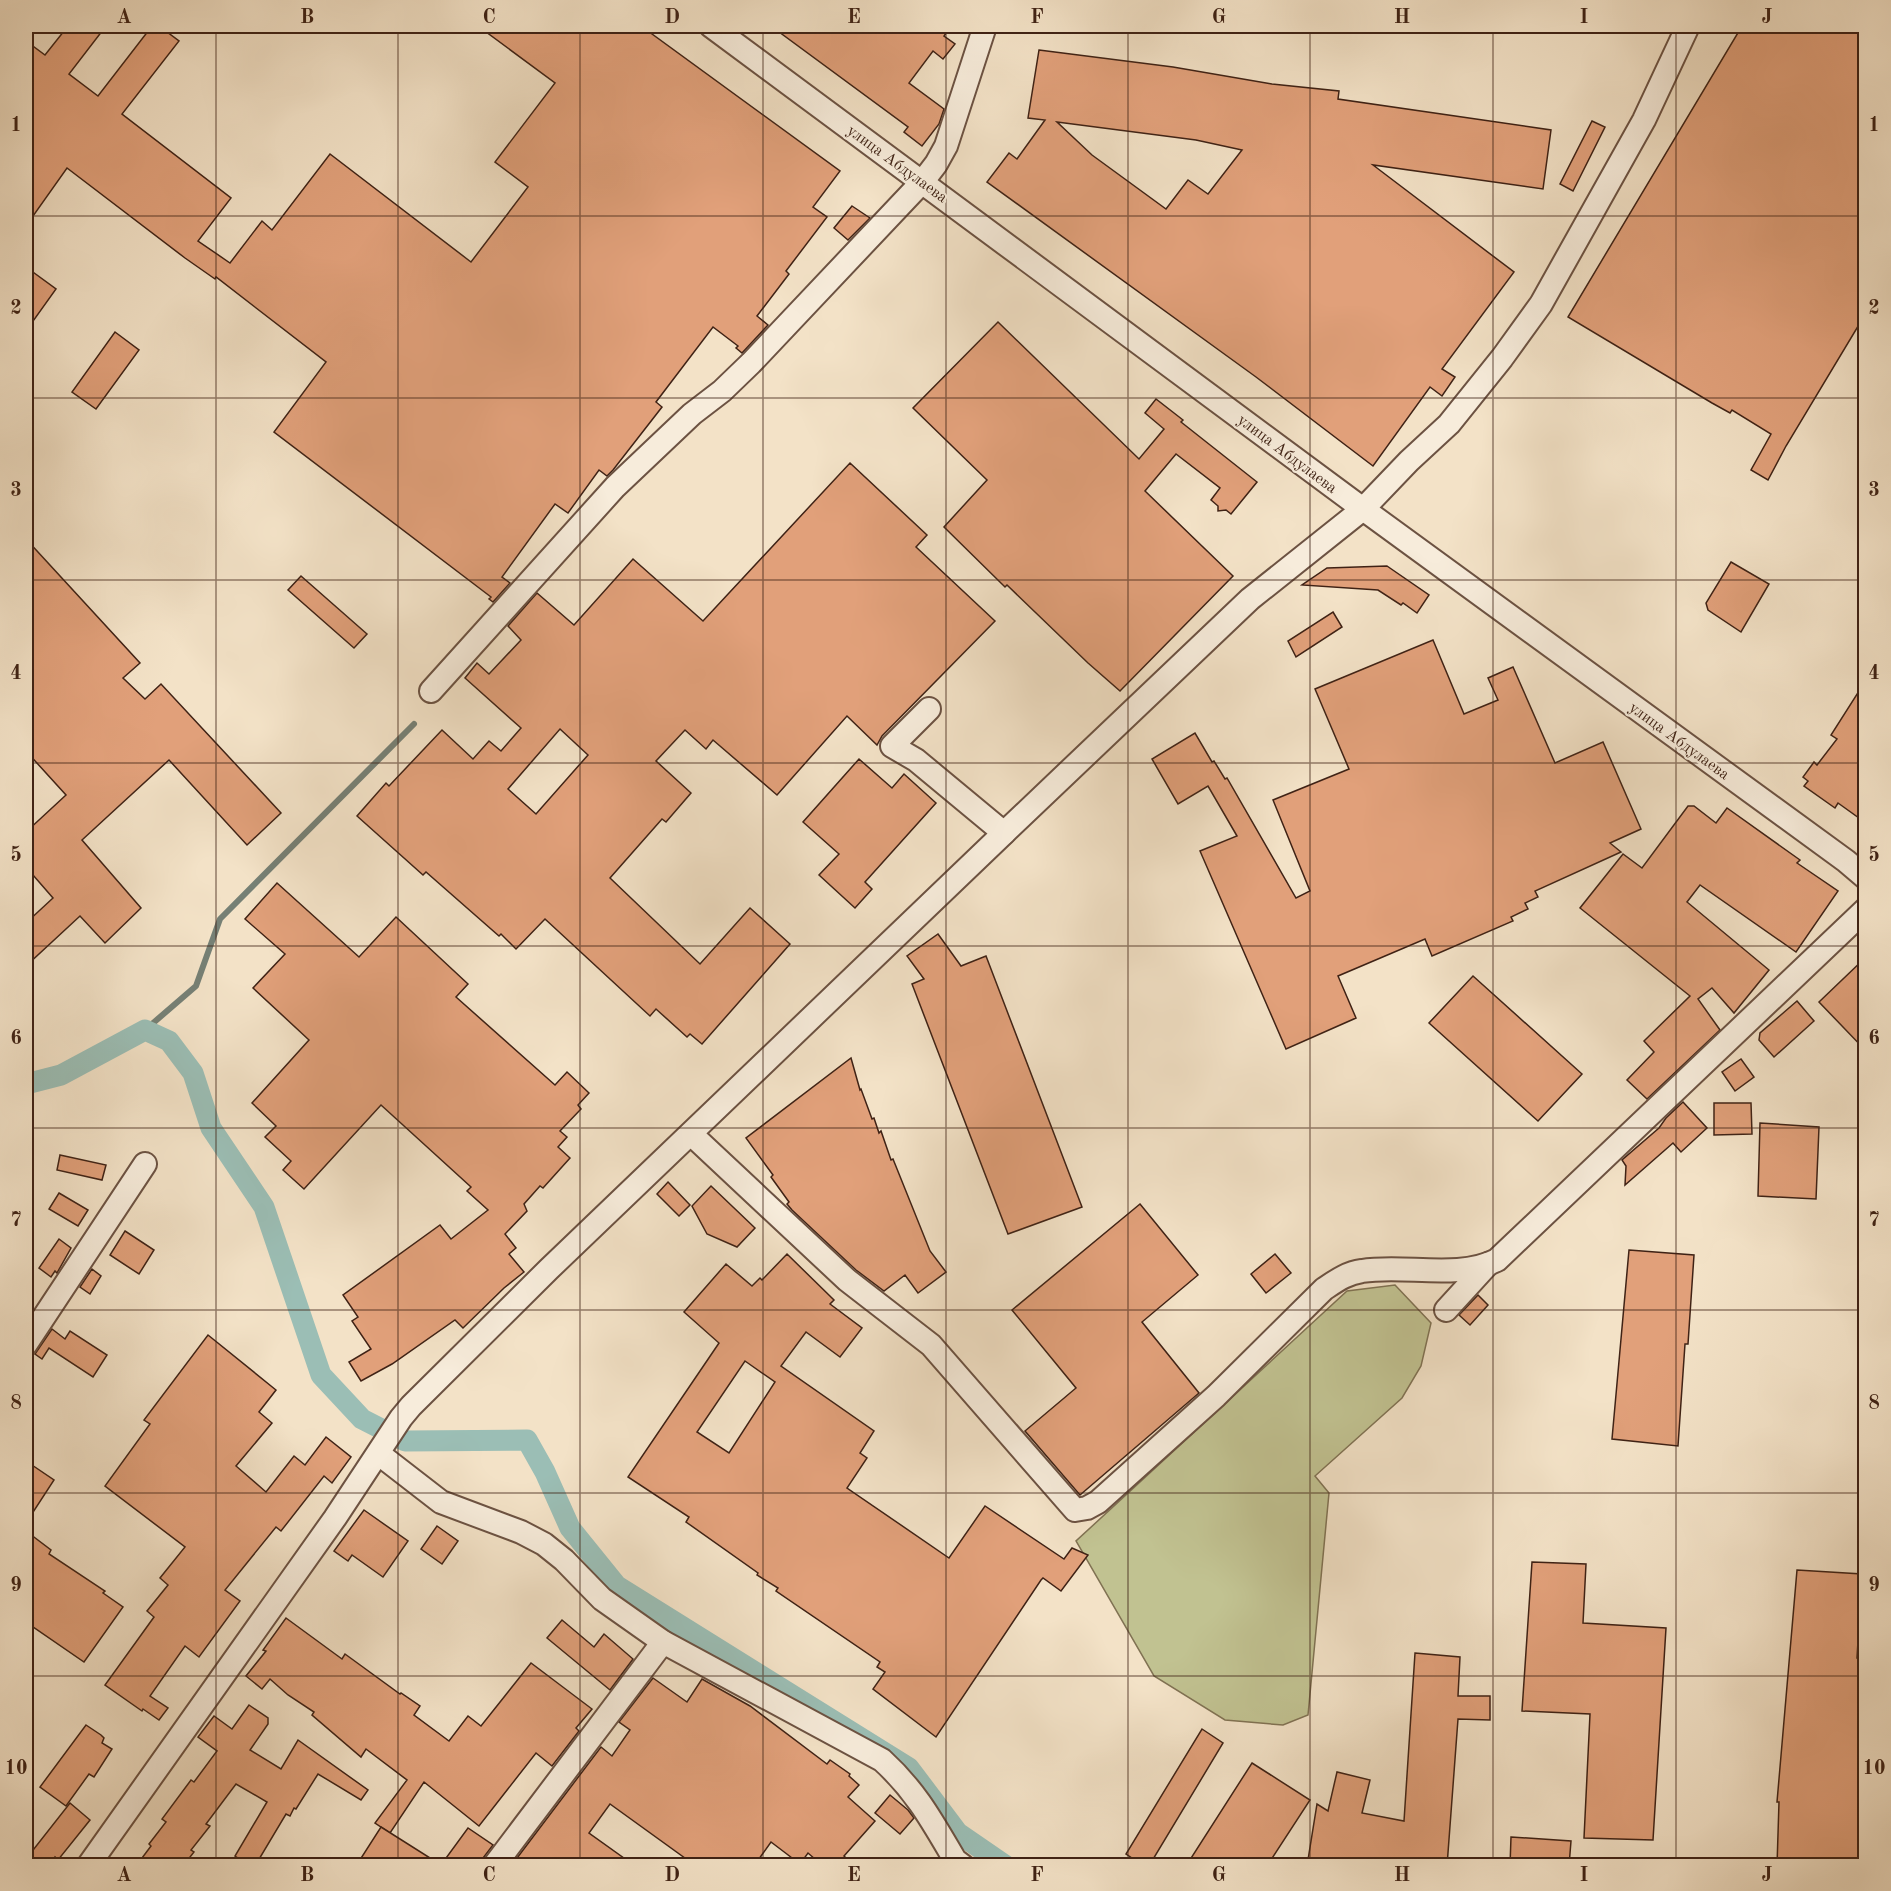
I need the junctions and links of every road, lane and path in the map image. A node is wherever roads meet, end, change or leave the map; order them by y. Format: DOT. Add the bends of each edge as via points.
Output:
graph roads {
  1 [pos="711,26"];
  2 [pos="985,26"];
  3 [pos="1688,26"];
  4 [pos="923,181"];
  5 [pos="1363,509"];
  6 [pos="431,690"];
  7 [pos="929,709"];
  8 [pos="997,827"];
  9 [pos="1866,878"];
  10 [pos="1866,909"];
  11 [pos="691,1134"];
  12 [pos="145,1164"];
  13 [pos="1488,1264"];
  14 [pos="1446,1310"];
  15 [pos="26,1344"];
  16 [pos="382,1448"];
  17 [pos="663,1642"];
  18 [pos="952,1864"];
  19 [pos="88,1866"];
  20 [pos="494,1866"];
  1 -- 4 [label="street, улица Абдулаева"];
  2 -- 4 [label="street" via="946,146"];
  3 -- 5 [label="street" via="1644,120 1541,304 1449,424"];
  4 -- 5 [label="street, улица Абдулаева"];
  4 -- 6 [label="street" via="751,363 615,487"];
  5 -- 8 [label="street" via="1250,599"];
  5 -- 9 [label="street, улица Абдулаева"];
  7 -- 8 [label="street" via="892,746 916,760"];
  8 -- 11 [label="street"];
  10 -- 13 [label="street"];
  11 -- 13 [label="street" via="848,1280 930,1345 1075,1510 1098,1502 1216,1396 1324,1289 1342,1277 1362,1270 1466,1269"];
  11 -- 16 [label="street" via="549,1269 401,1419"];
  12 -- 15 [label="street"];
  13 -- 14 [label="street"];
  16 -- 17 [label="street" via="441,1503 544,1544 602,1599"];
  16 -- 19 [label="street"];
  17 -- 18 [label="street" via="882,1760 920,1802"];
  17 -- 20 [label="street"];
}
